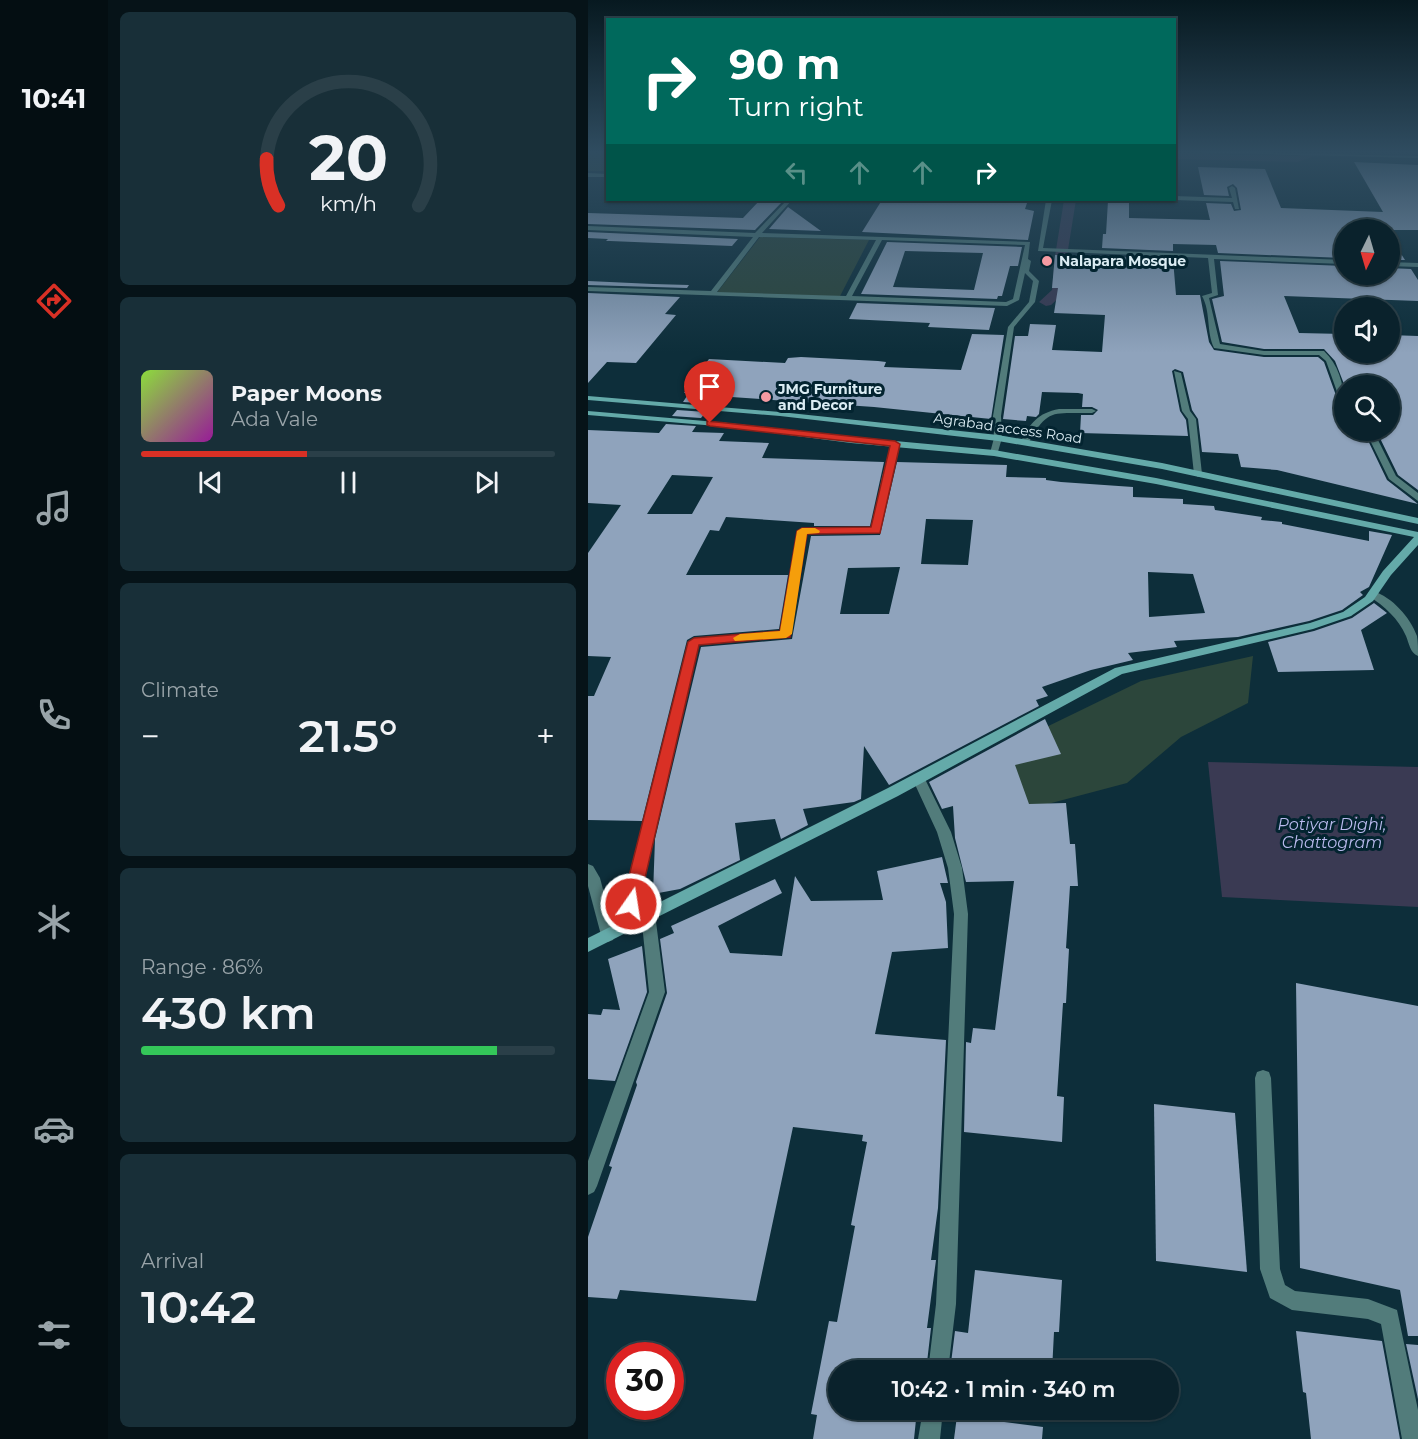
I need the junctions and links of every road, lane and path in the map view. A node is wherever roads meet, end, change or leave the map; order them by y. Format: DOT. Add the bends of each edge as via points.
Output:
graph roads {
  1 [pos="772,218"];
  2 [pos="1047,218"];
  3 [pos="588,228"];
  4 [pos="757,235"];
  5 [pos="880,239"];
  6 [pos="1043,251"];
  7 [pos="1211,257"];
  8 [pos="1334,262"];
  9 [pos="1400,264"];
  10 [pos="1415,265"];
  11 [pos="1418,274"];
  12 [pos="588,289"];
  13 [pos="713,293"];
  14 [pos="848,298"];
  15 [pos="1177,373"];
  16 [pos="1335,375"];
  17 [pos="588,398"];
  18 [pos="1092,411"];
  19 [pos="588,414"];
  20 [pos="998,438"];
  21 [pos="1374,441"];
  22 [pos="1025,442"];
  23 [pos="895,444"];
  24 [pos="994,453"];
  25 [pos="1198,474"];
  26 [pos="1418,498"];
  27 [pos="1418,521"];
  28 [pos="1418,537"];
  29 [pos="1373,594"];
  30 [pos="1418,652"];
  31 [pos="918,778"];
  32 [pos="588,870"];
  33 [pos="648,914"];
  34 [pos="625,926"];
  35 [pos="608,935"];
  36 [pos="588,945"];
  37 [pos="1263,1078"];
  38 [pos="588,1186"];
  39 [pos="939,1360"];
  40 [pos="932,1420"];
  41 [pos="929,1439"];
  42 [pos="1413,1439"];
  1 -- 4 [label="street"];
  2 -- 6 [label="street"];
  3 -- 4 [label="street"];
  4 -- 5 [label="street"];
  4 -- 13 [label="street"];
  5 -- 14 [label="street"];
  5 -- 14 [label="street" via="1028,243 1016,300 1007,304"];
  6 -- 7 [label="street"];
  6 -- 20 [label="street" via="1030,252 1026,271 1036,281 1032,302 1011,327 997,416"];
  7 -- 8 [label="street"];
  7 -- 16 [label="street" via="1215,295 1205,296 1218,346 1264,353 1321,353 1329,360"];
  9 -- 10 [label="street"];
  10 -- 11 [label="street"];
  12 -- 13 [label="street"];
  13 -- 14 [label="street"];
  15 -- 25 [label="street" via="1186,411 1192,419"];
  17 -- 20 [label="main road, Agrabad access Road"];
  18 -- 22 [label="street" via="1045,414 1031,425"];
  19 -- 23 [label="main road, Agrabad access Road"];
  20 -- 22 [label="main road, Agrabad access Road"];
  20 -- 24 [label="street"];
  21 -- 26 [label="street" via="1392,477"];
  22 -- 25 [label="main road, Agrabad access Road"];
  23 -- 24 [label="main road, Agrabad access Road"];
  23 -- 34 [label="street" via="876,531 802,531 786,634 694,642"];
  24 -- 28 [label="main road, Agrabad access Road" via="1156,481"];
  25 -- 27 [label="main road, Agrabad access Road"];
  28 -- 29 [label="main road"];
  29 -- 30 [label="street" via="1401,615"];
  29 -- 31 [label="main road" via="1347,614 1313,626 1119,671"];
  31 -- 33 [label="main road"];
  31 -- 39 [label="street" via="944,832 955,868 961,914 946,1304"];
  32 -- 35 [label="street"];
  33 -- 34 [label="main road"];
  33 -- 38 [label="street" via="657,992"];
  34 -- 35 [label="main road"];
  35 -- 36 [label="main road"];
  37 -- 42 [label="street" via="1270,1269 1277,1291 1292,1300 1368,1309 1390,1317"];
  40 -- 41 [label="street"];
}
